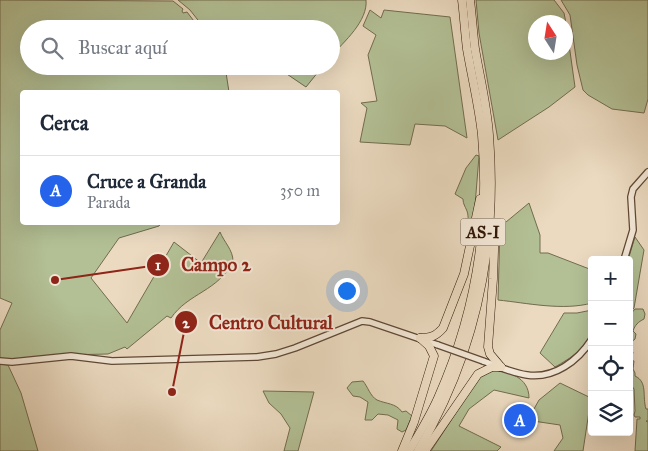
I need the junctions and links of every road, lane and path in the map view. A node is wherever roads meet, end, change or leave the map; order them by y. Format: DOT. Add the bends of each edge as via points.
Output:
graph roads {
  1 [pos="462,0"];
  2 [pos="470,0"];
  3 [pos="485,134"];
  4 [pos="648,172"];
  5 [pos="625,256"];
  6 [pos="443,328"];
  7 [pos="420,338"];
  8 [pos="588,344"];
  9 [pos="438,345"];
  10 [pos="488,347"];
  11 [pos="434,356"];
  12 [pos="0,361"];
  13 [pos="483,361"];
  14 [pos="501,367"];
  15 [pos="478,374"];
  16 [pos="402,451"];
  17 [pos="409,451"];
  18 [pos="418,451"];
  19 [pos="425,451"];
  1 -- 3 [label="highway, AS-I" via="467,48"];
  2 -- 3 [label="highway, AS-I"];
  3 -- 6 [label="highway" via="480,204 464,274"];
  3 -- 10 [label="highway" via="494,160 495,218"];
  3 -- 17 [label="highway, AS-I" via="483,230 470,306 438,400"];
  3 -- 18 [label="highway, AS-I" via="492,183 490,232 478,308 458,371"];
  4 -- 5 [label="street" via="633,189 633,224"];
  6 -- 7 [label="highway" via="437,335"];
  6 -- 9 [label="highway"];
  7 -- 9 [label="street"];
  7 -- 11 [label="highway"];
  7 -- 12 [label="street" via="362,320 295,348 256,357 112,361 71,356"];
  8 -- 14 [label="street" via="565,368 553,373 529,376"];
  9 -- 11 [label="highway"];
  9 -- 13 [label="street, bridge"];
  10 -- 13 [label="highway"];
  10 -- 14 [label="highway"];
  11 -- 16 [label="highway"];
  13 -- 14 [label="street"];
  13 -- 15 [label="highway"];
  14 -- 15 [label="highway" via="492,367"];
  15 -- 19 [label="highway"];
}
